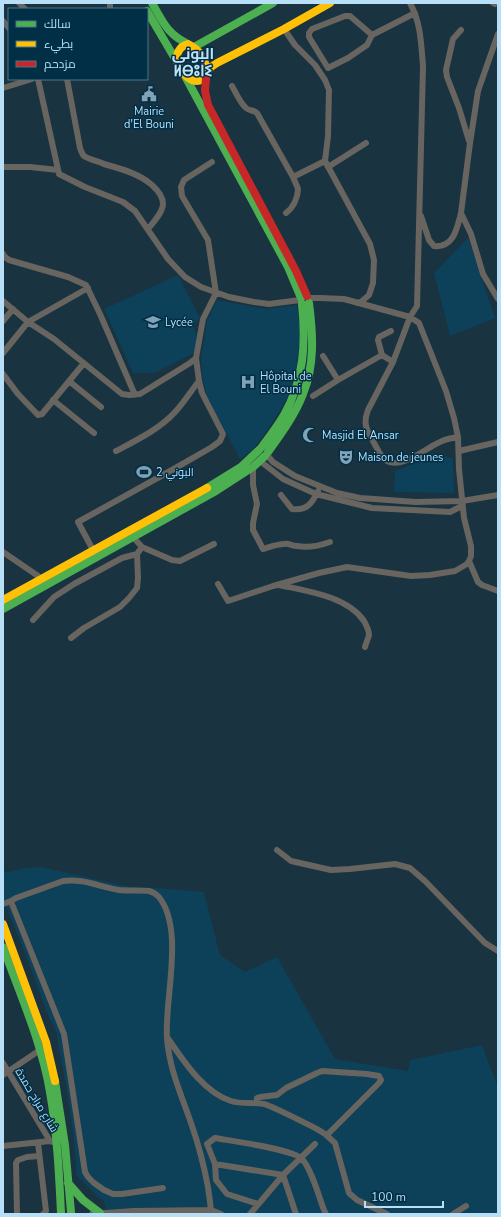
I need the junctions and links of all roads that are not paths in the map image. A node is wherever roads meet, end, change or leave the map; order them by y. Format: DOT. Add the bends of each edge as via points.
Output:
graph roads {
  1 [pos="152,3"];
  2 [pos="273,3"];
  3 [pos="330,3"];
  4 [pos="410,3"];
  5 [pos="148,13"];
  6 [pos="415,13"];
  7 [pos="284,29"];
  8 [pos="461,30"];
  9 [pos="498,34"];
  10 [pos="372,35"];
  11 [pos="191,46"];
  12 [pos="178,62"];
  13 [pos="207,75"];
  14 [pos="185,76"];
  15 [pos="29,80"];
  16 [pos="38,80"];
  17 [pos="67,80"];
  18 [pos="232,86"];
  19 [pos="3,88"];
  20 [pos="366,143"];
  21 [pos="470,143"];
  22 [pos="212,162"];
  23 [pos="327,164"];
  24 [pos="3,167"];
  25 [pos="58,170"];
  26 [pos="293,176"];
  27 [pos="419,212"];
  28 [pos="286,213"];
  29 [pos="461,214"];
  30 [pos="148,229"];
  31 [pos="3,254"];
  32 [pos="88,288"];
  33 [pos="216,293"];
  34 [pos="369,295"];
  35 [pos="498,299"];
  36 [pos="305,300"];
  37 [pos="3,301"];
  38 [pos="357,303"];
  39 [pos="373,307"];
  40 [pos="13,309"];
  41 [pos="410,317"];
  42 [pos="3,321"];
  43 [pos="28,322"];
  44 [pos="391,331"];
  45 [pos="3,353"];
  46 [pos="382,355"];
  47 [pos="323,356"];
  48 [pos="196,358"];
  49 [pos="393,362"];
  50 [pos="84,363"];
  51 [pos="3,374"];
  52 [pos="338,380"];
  53 [pos="69,381"];
  54 [pos="199,381"];
  55 [pos="135,395"];
  56 [pos="313,396"];
  57 [pos="53,400"];
  58 [pos="101,407"];
  59 [pos="94,433"];
  60 [pos="458,437"];
  61 [pos="498,442"];
  62 [pos="116,451"];
  63 [pos="459,451"];
  64 [pos="262,456"];
  65 [pos="320,486"];
  66 [pos="316,494"];
  67 [pos="281,495"];
  68 [pos="498,495"];
  69 [pos="462,503"];
  70 [pos="450,512"];
  71 [pos="464,518"];
  72 [pos="133,537"];
  73 [pos="330,542"];
  74 [pos="214,544"];
  75 [pos="142,547"];
  76 [pos="93,550"];
  77 [pos="3,552"];
  78 [pos="137,554"];
  79 [pos="470,561"];
  80 [pos="41,578"];
  81 [pos="218,584"];
  82 [pos="279,584"];
  83 [pos="498,592"];
  84 [pos="3,600"];
  85 [pos="3,609"];
  86 [pos="33,620"];
  87 [pos="72,638"];
  88 [pos="365,647"];
  89 [pos="276,850"];
  90 [pos="11,901"];
  91 [pos="3,904"];
  92 [pos="3,924"];
  93 [pos="3,947"];
  94 [pos="498,951"];
  95 [pos="167,1036"];
  96 [pos="40,1050"];
  97 [pos="3,1063"];
  98 [pos="6,1073"];
  99 [pos="257,1103"];
  100 [pos="327,1135"];
  101 [pos="54,1142"];
  102 [pos="38,1143"];
  103 [pos="315,1144"];
  104 [pos="3,1146"];
  105 [pos="39,1156"];
  106 [pos="302,1158"];
  107 [pos="215,1164"];
  108 [pos="283,1175"];
  109 [pos="68,1183"];
  110 [pos="163,1188"];
  111 [pos="258,1204"];
  112 [pos="466,1206"];
  113 [pos="211,1212"];
  114 [pos="73,1213"];
  115 [pos="96,1213"];
  116 [pos="17,1214"];
  117 [pos="43,1214"];
  118 [pos="60,1214"];
  119 [pos="221,1214"];
  120 [pos="250,1214"];
  121 [pos="296,1214"];
  122 [pos="326,1214"];
  123 [pos="387,1214"];
  124 [pos="453,1214"];
  1 -- 11 [label="main road" via="169,32"];
  2 -- 11 [label="main road"];
  3 -- 7 [label="main road"];
  4 -- 6 [label="street"];
  5 -- 12 [label="main road"];
  6 -- 10 [label="street"];
  6 -- 27 [label="street" via="420,27 423,66"];
  7 -- 13 [label="main road" via="217,63 211,67"];
  7 -- 23 [label="street" via="295,45 315,65 329,90"];
  8 -- 21 [label="street" via="453,39 446,77"];
  9 -- 21 [label="street" via="478,91"];
  10 -- 10 [label="street" via="350,16 312,29 309,33 328,68 367,45"];
  11 -- 12 [label="main road" via="182,45 178,49"];
  11 -- 13 [label="main road" via="200,51 204,58"];
  12 -- 14 [label="main road"];
  13 -- 14 [label="main road" via="200,82"];
  13 -- 36 [label="main road" via="205,91 208,105 296,271"];
  14 -- 36 [label="main road"];
  15 -- 19 [label="street"];
  16 -- 25 [label="street"];
  17 -- 30 [label="street" via="83,155 136,175 148,182 162,196 164,202 160,213"];
  18 -- 26 [label="street" via="245,108 257,114"];
  20 -- 23 [label="street"];
  21 -- 29 [label="street"];
  22 -- 33 [label="street" via="184,180 181,187 182,196 208,240"];
  23 -- 26 [label="street"];
  23 -- 34 [label="street" via="370,244 374,270"];
  24 -- 25 [label="street"];
  25 -- 30 [label="street" via="59,174 74,182 123,202 135,211"];
  26 -- 28 [label="street" via="298,188 297,194 291,209"];
  27 -- 29 [label="street" via="429,240 434,246 448,242 456,234"];
  27 -- 41 [label="street" via="417,306"];
  29 -- 35 [label="street" via="471,234 483,274"];
  30 -- 33 [label="street" via="168,259 185,277"];
  31 -- 32 [label="street" via="9,260 68,278"];
  32 -- 43 [label="street"];
  32 -- 55 [label="street"];
  33 -- 36 [label="street" via="269,304"];
  33 -- 48 [label="street" via="203,319"];
  34 -- 38 [label="street"];
  34 -- 39 [label="street"];
  36 -- 38 [label="street" via="344,299"];
  36 -- 64 [label="main road" via="304,351 298,382"];
  37 -- 40 [label="street"];
  38 -- 39 [label="street"];
  39 -- 41 [label="street"];
  40 -- 42 [label="street"];
  40 -- 43 [label="street"];
  41 -- 49 [label="street"];
  41 -- 60 [label="street" via="419,322 421,327 446,391"];
  43 -- 45 [label="street"];
  43 -- 50 [label="street"];
  44 -- 46 [label="street" via="378,340"];
  46 -- 49 [label="street"];
  46 -- 52 [label="street"];
  47 -- 52 [label="street"];
  48 -- 54 [label="street"];
  48 -- 55 [label="street"];
  49 -- 60 [label="street" via="365,423 382,457 395,464 442,441"];
  50 -- 53 [label="street"];
  50 -- 55 [label="street" via="122,394"];
  51 -- 57 [label="street" via="38,415 42,414"];
  52 -- 56 [label="street"];
  53 -- 57 [label="street"];
  53 -- 58 [label="street"];
  54 -- 62 [label="street" via="176,411 159,427"];
  54 -- 76 [label="street" via="202,393 224,434 212,447 78,522"];
  57 -- 59 [label="street"];
  60 -- 63 [label="street"];
  61 -- 63 [label="street"];
  63 -- 69 [label="street"];
  64 -- 65 [label="street" via="295,476"];
  64 -- 66 [label="street" via="283,479"];
  64 -- 72 [label="main road" via="216,492"];
  64 -- 73 [label="street" via="253,485 257,504 253,530 263,549 283,544 320,546"];
  64 -- 76 [label="main road"];
  65 -- 66 [label="street"];
  65 -- 69 [label="street" via="360,498"];
  66 -- 67 [label="street" via="309,505 300,510 292,509"];
  66 -- 70 [label="street" via="372,508"];
  68 -- 69 [label="street"];
  69 -- 70 [label="street"];
  69 -- 71 [label="street"];
  70 -- 71 [label="street"];
  71 -- 79 [label="street" via="471,546"];
  72 -- 75 [label="street"];
  72 -- 85 [label="main road"];
  74 -- 75 [label="street" via="180,561"];
  75 -- 78 [label="street"];
  76 -- 80 [label="main road"];
  77 -- 80 [label="street"];
  78 -- 86 [label="street" via="122,558 69,587 54,597"];
  78 -- 87 [label="street" via="138,578 136,588 129,598 120,607"];
  79 -- 82 [label="street" via="455,571 430,575 411,576 347,567"];
  79 -- 83 [label="street" via="478,582"];
  80 -- 84 [label="main road"];
  81 -- 82 [label="street" via="228,601"];
  82 -- 88 [label="street" via="324,595 349,606 360,615 366,625 369,634"];
  89 -- 94 [label="street" via="291,861 331,870 395,864 410,868 485,943"];
  90 -- 91 [label="street"];
  90 -- 95 [label="street" via="62,881 71,880 118,890 155,893 166,909 172,940"];
  90 -- 110 [label="street" via="64,1034 85,1172 104,1190 113,1194"];
  92 -- 109 [label="main road" via="46,1042 57,1089"];
  93 -- 96 [label="main road"];
  95 -- 99 [label="street" via="189,1068 213,1092 232,1102"];
  95 -- 113 [label="street" via="173,1074 205,1168"];
  96 -- 98 [label="street"];
  96 -- 101 [label="main road" via="50,1091"];
  97 -- 98 [label="street, شارع مراح حمدة"];
  98 -- 101 [label="street, شارع مراح حمدة"];
  99 -- 100 [label="street" via="267,1105"];
  99 -- 100 [label="street" via="257,1098 277,1095 322,1071 379,1076 380,1083"];
  100 -- 123 [label="street" via="336,1148 349,1193 357,1200"];
  101 -- 102 [label="street"];
  101 -- 118 [label="main road"];
  102 -- 104 [label="street"];
  102 -- 105 [label="street, شارع مراح حمدة"];
  103 -- 106 [label="street"];
  105 -- 116 [label="street" via="18,1160 16,1163"];
  105 -- 117 [label="street, شارع مراح حمدة" via="46,1211"];
  106 -- 107 [label="street" via="290,1152 215,1138 207,1144"];
  106 -- 108 [label="street"];
  106 -- 122 [label="street"];
  107 -- 108 [label="street"];
  107 -- 111 [label="street" via="216,1180 227,1194"];
  108 -- 111 [label="street"];
  108 -- 121 [label="street"];
  109 -- 114 [label="main road"];
  109 -- 115 [label="main road"];
  111 -- 120 [label="street"];
  112 -- 124 [label="street"];
  113 -- 115 [label="street"];
  113 -- 119 [label="street"];
  114 -- 118 [label="main road" via="64,1211"];
}
